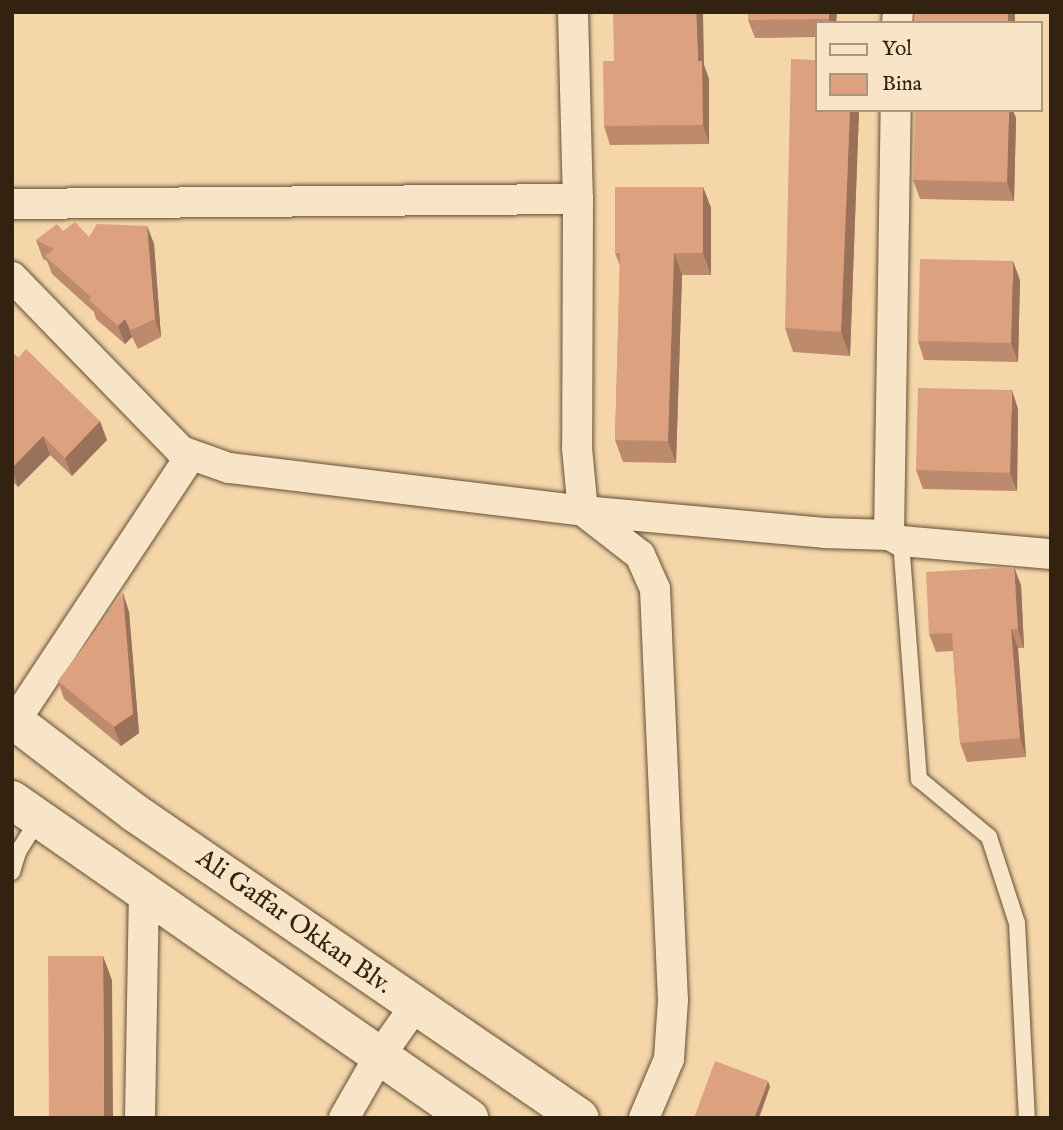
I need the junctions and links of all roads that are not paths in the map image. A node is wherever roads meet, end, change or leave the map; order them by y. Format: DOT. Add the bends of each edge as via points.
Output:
graph roads {
  1 [pos="573,12"];
  2 [pos="896,112"];
  3 [pos="578,199"];
  4 [pos="12,204"];
  5 [pos="12,277"];
  6 [pos="191,455"];
  7 [pos="583,511"];
  8 [pos="895,538"];
  9 [pos="1051,554"];
  10 [pos="14,720"];
  11 [pos="25,809"];
  12 [pos="12,872"];
  13 [pos="144,892"];
  14 [pos="415,1006"];
  15 [pos="379,1057"];
  16 [pos="140,1118"];
  17 [pos="344,1118"];
  18 [pos="469,1118"];
  19 [pos="580,1118"];
  20 [pos="644,1118"];
  21 [pos="1027,1118"];
  1 -- 3 [label="street"];
  2 -- 8 [label="street"];
  3 -- 4 [label="street"];
  3 -- 7 [label="street" via="577,448"];
  5 -- 6 [label="street" via="181,451"];
  6 -- 7 [label="street" via="229,468"];
  6 -- 10 [label="street"];
  7 -- 8 [label="street"];
  7 -- 20 [label="street" via="640,555 655,589 673,1000 669,1059"];
  8 -- 9 [label="street"];
  8 -- 21 [label="lane" via="919,779 989,837 1017,923"];
  10 -- 14 [label="main road, Ali Gaffar Okkan Blv." via="135,813"];
  11 -- 12 [label="lane"];
  11 -- 13 [label="main road"];
  13 -- 15 [label="main road"];
  13 -- 16 [label="street"];
  14 -- 15 [label="street"];
  14 -- 19 [label="main road, Ali Gaffar Okkan Blv."];
  15 -- 17 [label="street"];
  15 -- 18 [label="main road"];
}
